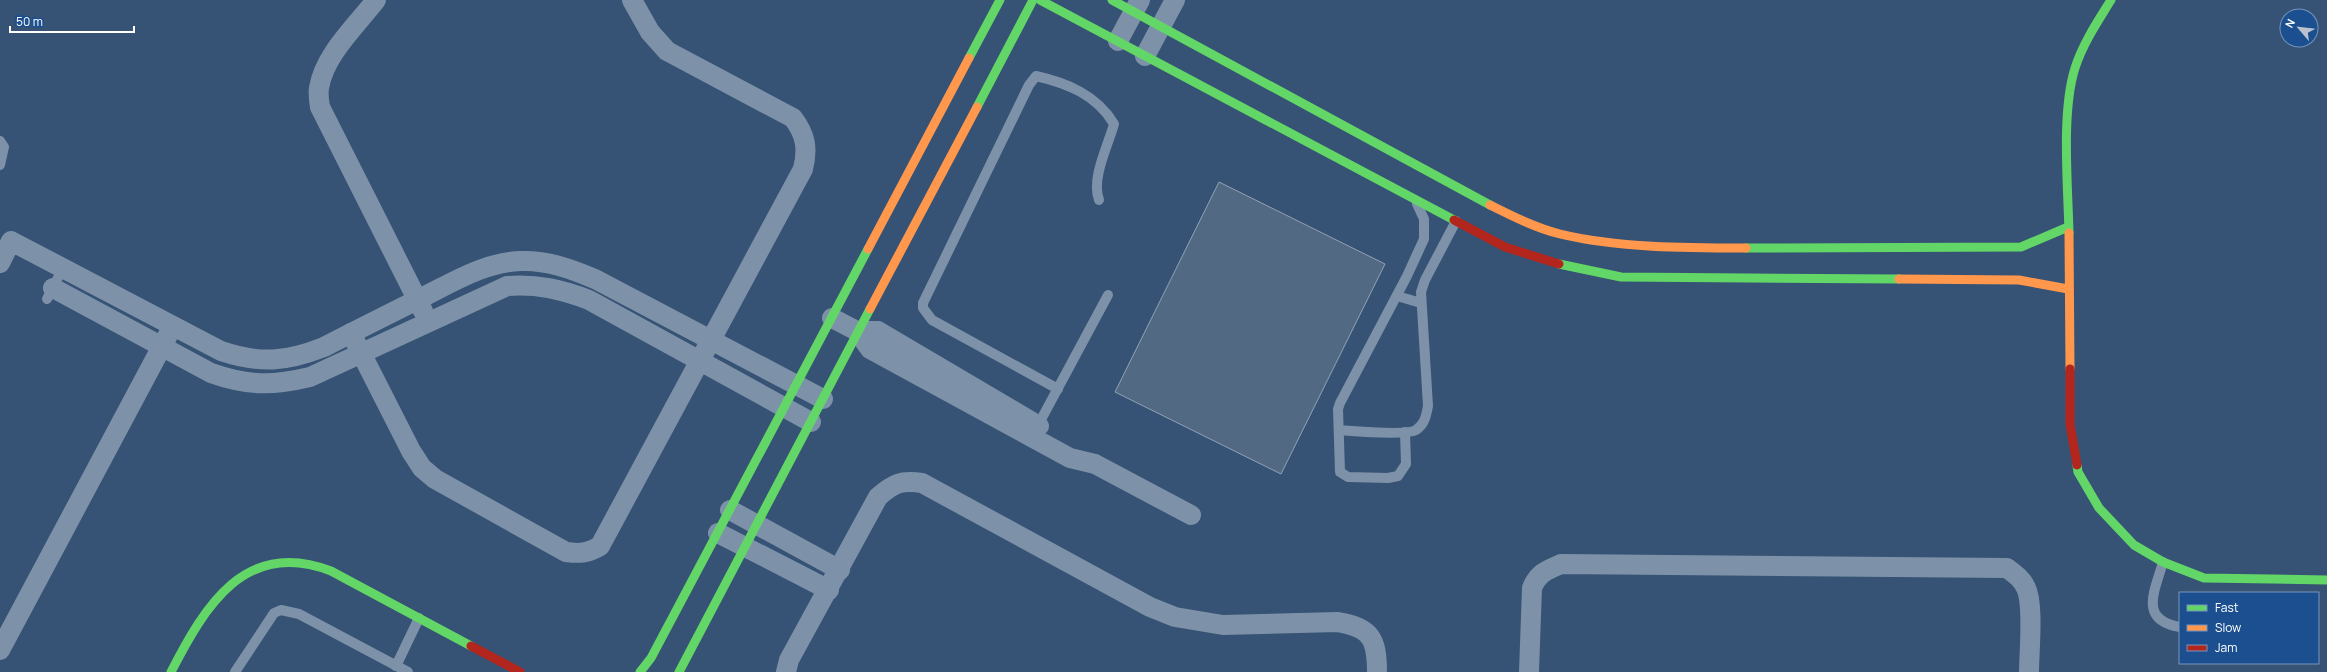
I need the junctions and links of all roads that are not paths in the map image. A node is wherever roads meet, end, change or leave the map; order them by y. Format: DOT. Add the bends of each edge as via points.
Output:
graph roads {
  1 [pos="376,0"];
  2 [pos="632,0"];
  3 [pos="1000,0"];
  4 [pos="1034,0"];
  5 [pos="1040,0"];
  6 [pos="1112,0"];
  7 [pos="1175,0"];
  8 [pos="2112,0"];
  9 [pos="1137,6"];
  10 [pos="1161,26"];
  11 [pos="1118,41"];
  12 [pos="1145,56"];
  13 [pos="0,141"];
  14 [pos="0,165"];
  15 [pos="1414,199"];
  16 [pos="1100,200"];
  17 [pos="1456,221"];
  18 [pos="2068,227"];
  19 [pos="5,239"];
  20 [pos="0,263"];
  21 [pos="63,268"];
  22 [pos="2068,289"];
  23 [pos="50,294"];
  24 [pos="1108,295"];
  25 [pos="1397,296"];
  26 [pos="418,300"];
  27 [pos="1421,303"];
  28 [pos="832,318"];
  29 [pos="428,322"];
  30 [pos="173,326"];
  31 [pos="857,331"];
  32 [pos="351,333"];
  33 [pos="712,340"];
  34 [pos="162,346"];
  35 [pos="362,354"];
  36 [pos="700,361"];
  37 [pos="796,384"];
  38 [pos="1058,389"];
  39 [pos="823,399"];
  40 [pos="784,407"];
  41 [pos="811,422"];
  42 [pos="1339,430"];
  43 [pos="1035,431"];
  44 [pos="1405,432"];
  45 [pos="730,510"];
  46 [pos="1191,515"];
  47 [pos="757,525"];
  48 [pos="718,533"];
  49 [pos="745,547"];
  50 [pos="2163,562"];
  51 [pos="840,570"];
  52 [pos="2327,580"];
  53 [pos="829,590"];
  54 [pos="419,618"];
  55 [pos="2179,627"];
  56 [pos="0,650"];
  57 [pos="396,666"];
  58 [pos="171,672"];
  59 [pos="235,672"];
  60 [pos="408,672"];
  61 [pos="520,672"];
  62 [pos="640,672"];
  63 [pos="679,672"];
  64 [pos="786,672"];
  65 [pos="1377,672"];
  66 [pos="1529,672"];
  67 [pos="2029,672"];
  1 -- 26 [label="street" via="322,73 318,90 320,107"];
  2 -- 33 [label="street" via="650,32 667,51 793,118 806,140 807,154 803,169"];
  3 -- 28 [label="street"];
  4 -- 31 [label="street"];
  5 -- 11 [label="street"];
  6 -- 9 [label="street"];
  7 -- 10 [label="street"];
  8 -- 18 [label="street" via="2091,32 2075,68 2068,110"];
  9 -- 10 [label="street"];
  9 -- 11 [label="street"];
  10 -- 12 [label="street"];
  10 -- 18 [label="street" via="1513,217 1560,234 1621,243 1708,248 2021,247"];
  11 -- 12 [label="street"];
  12 -- 15 [label="street"];
  13 -- 14 [label="lane" via="4,147"];
  15 -- 17 [label="street"];
  15 -- 25 [label="lane" via="1424,219 1424,239"];
  16 -- 38 [label="lane" via="1096,192 1096,179 1114,124 1100,104 1085,93 1036,76 1015,113 923,303 923,308 932,320"];
  17 -- 22 [label="street" via="1505,247 1545,261 1621,277 2019,280"];
  17 -- 27 [label="lane" via="1425,280"];
  18 -- 22 [label="street"];
  19 -- 20 [label="street"];
  19 -- 21 [label="street"];
  21 -- 23 [label="lane"];
  21 -- 30 [label="street"];
  22 -- 50 [label="street" via="2070,424 2078,472 2099,508 2134,545"];
  23 -- 34 [label="street"];
  24 -- 38 [label="lane"];
  25 -- 27 [label="lane"];
  25 -- 42 [label="lane" via="1340,403"];
  26 -- 29 [label="street"];
  26 -- 32 [label="street"];
  26 -- 33 [label="street" via="497,263 549,263 595,279"];
  27 -- 44 [label="lane" via="1428,406 1422,424 1416,430"];
  28 -- 31 [label="street"];
  28 -- 37 [label="street"];
  29 -- 35 [label="street"];
  29 -- 36 [label="street" via="507,286 550,287 589,300"];
  30 -- 32 [label="street" via="221,350 243,358 262,360 299,356"];
  30 -- 34 [label="street"];
  31 -- 39 [label="street"];
  31 -- 43 [label="street" via="870,349"];
  32 -- 35 [label="street"];
  33 -- 36 [label="street"];
  33 -- 37 [label="street"];
  34 -- 35 [label="street" via="211,372 236,381 261,385 310,378"];
  34 -- 56 [label="street"];
  35 -- 36 [label="street" via="422,468 446,485 566,552 579,554 600,546 608,534"];
  36 -- 40 [label="street"];
  37 -- 39 [label="street"];
  37 -- 40 [label="street"];
  38 -- 43 [label="lane"];
  39 -- 41 [label="street"];
  40 -- 41 [label="street"];
  40 -- 45 [label="street"];
  41 -- 47 [label="street"];
  42 -- 44 [label="lane"];
  42 -- 44 [label="lane" via="1340,468 1343,475 1348,477 1398,476 1406,464"];
  43 -- 46 [label="street" via="1070,458 1095,464"];
  45 -- 47 [label="street"];
  45 -- 48 [label="street"];
  47 -- 49 [label="street"];
  47 -- 51 [label="street"];
  48 -- 49 [label="street"];
  48 -- 62 [label="street" via="651,658"];
  49 -- 53 [label="street"];
  49 -- 63 [label="street"];
  50 -- 52 [label="street" via="2204,578 2254,584"];
  50 -- 55 [label="lane" via="2151,605 2161,622"];
  51 -- 53 [label="street"];
  51 -- 65 [label="street" via="878,497 892,484 907,481 922,483 1150,607 1175,618 1223,625 1337,622 1354,625 1365,631 1372,639 1377,652"];
  53 -- 64 [label="street" via="789,660"];
  54 -- 57 [label="lane"];
  54 -- 58 [label="street" via="332,571 306,563 280,563 259,568 236,578 218,594 203,612"];
  54 -- 61 [label="street"];
  57 -- 59 [label="lane" via="299,614 281,610 274,613"];
  57 -- 60 [label="lane"];
  66 -- 67 [label="street" via="1532,588 1544,571 1561,564 2007,568 2017,575 2026,589 2029,605"];
}
